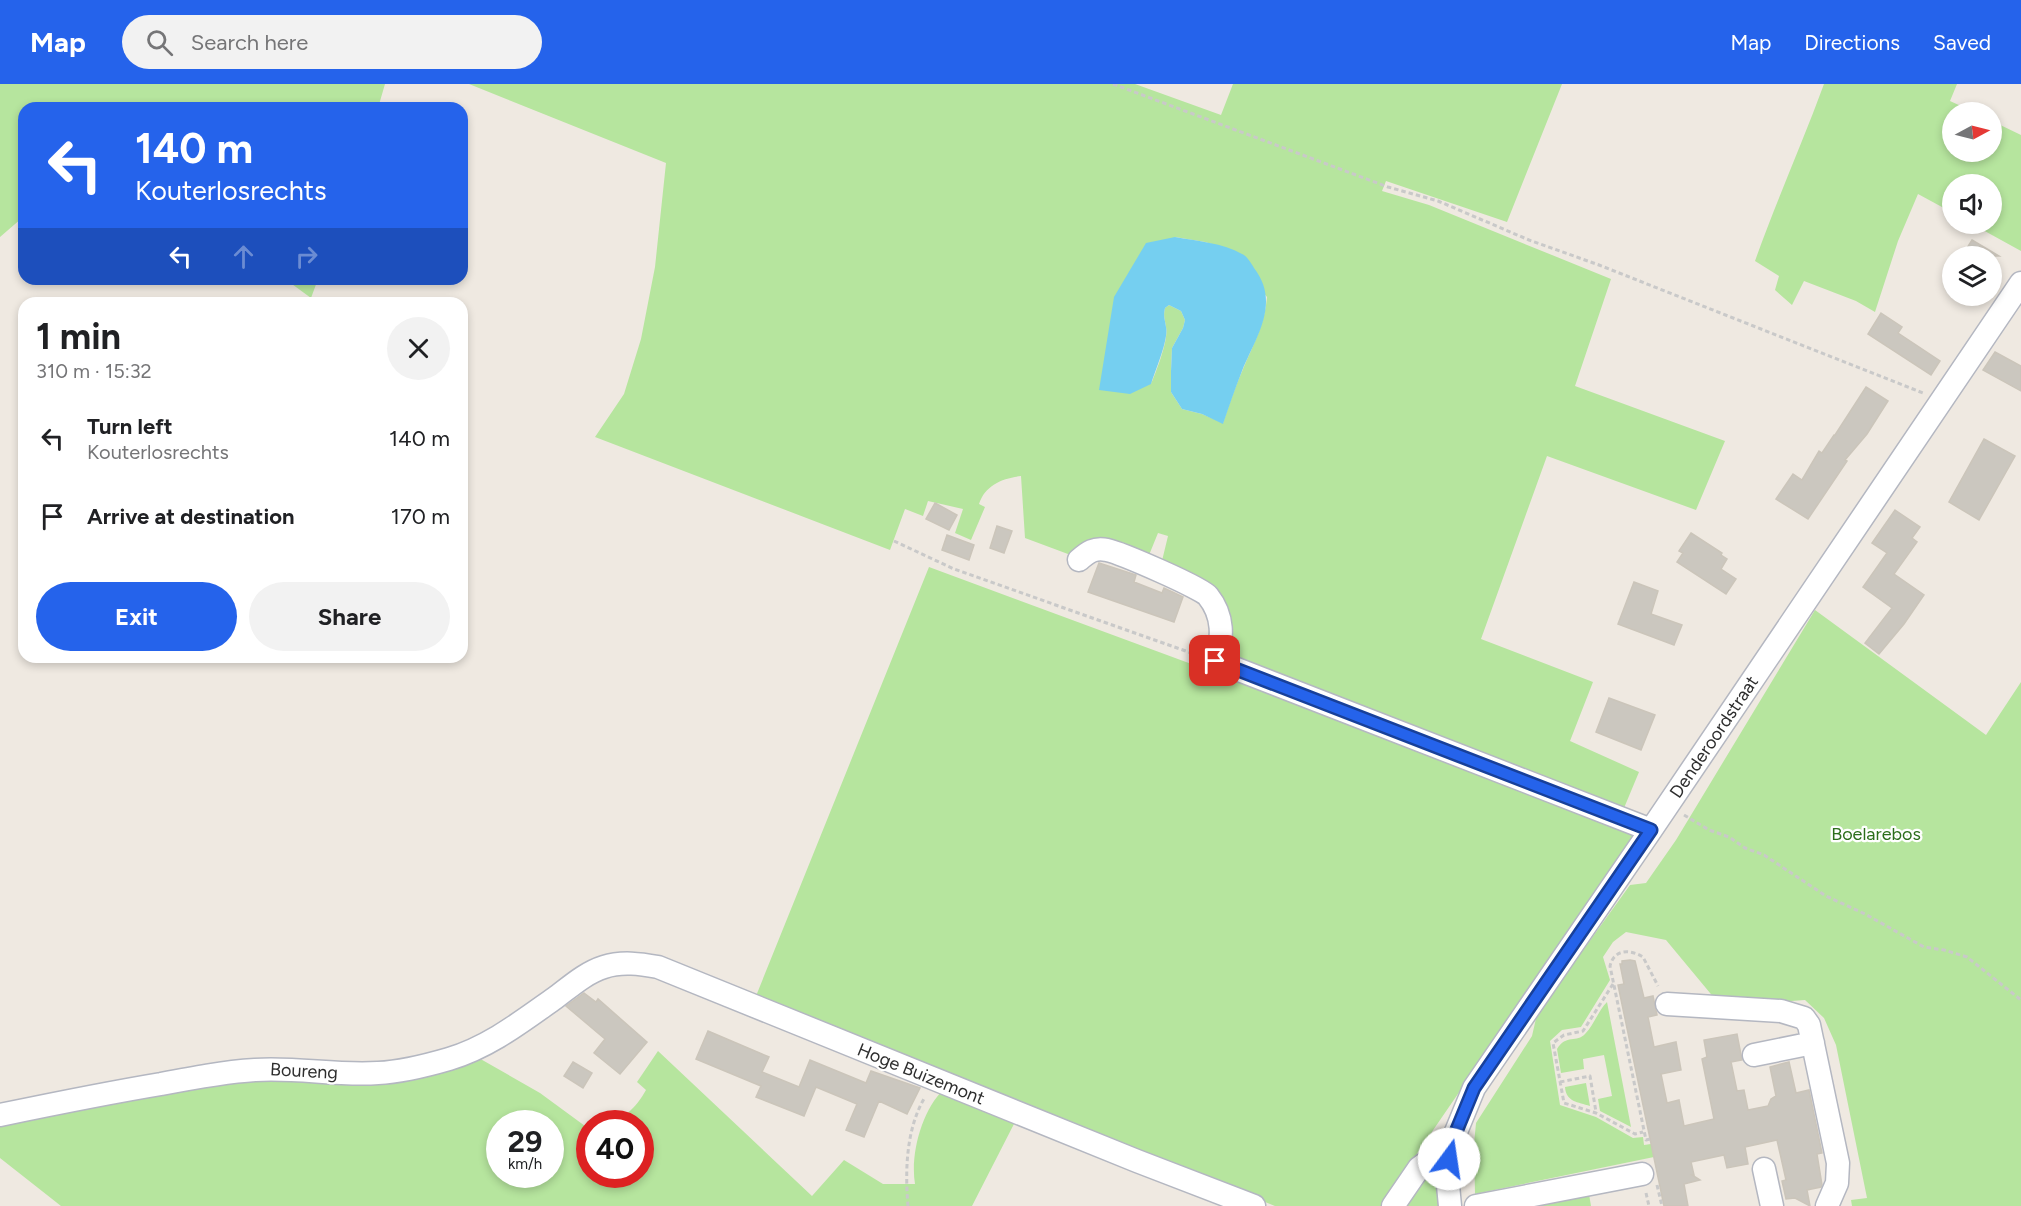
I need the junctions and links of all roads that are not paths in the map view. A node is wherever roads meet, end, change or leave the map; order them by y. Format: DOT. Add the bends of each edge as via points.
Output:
graph roads {
  1 [pos="2021,284"];
  2 [pos="1079,560"];
  3 [pos="1651,830"];
  4 [pos="586,975"];
  5 [pos="1667,1004"];
  6 [pos="1813,1043"];
  7 [pos="1754,1054"];
  8 [pos="0,1115"];
  9 [pos="1451,1144"];
  10 [pos="1764,1169"];
  11 [pos="1650,1179"];
  12 [pos="1254,1206"];
  13 [pos="1393,1206"];
  14 [pos="1450,1206"];
  15 [pos="1476,1206"];
  16 [pos="1772,1206"];
  17 [pos="1827,1206"];
  1 -- 3 [label="street, Denderoordstraat"];
  2 -- 3 [label="street" via="1090,550 1107,549 1207,594 1219,613 1222,636 1215,661"];
  3 -- 9 [label="street, Denderoordstraat" via="1474,1088"];
  4 -- 8 [label="street, Boureng" via="495,1040 428,1065 376,1073 296,1069 224,1073"];
  4 -- 12 [label="street, Hoge Buizemont" via="620,964 658,968"];
  5 -- 6 [label="street" via="1792,1013 1809,1025"];
  6 -- 7 [label="street"];
  6 -- 17 [label="street" via="1838,1162 1837,1183"];
  9 -- 13 [label="street" via="1419,1168"];
  9 -- 14 [label="street, Denderoordstraat" via="1447,1175"];
  10 -- 16 [label="street"];
  11 -- 15 [label="street"];
}
